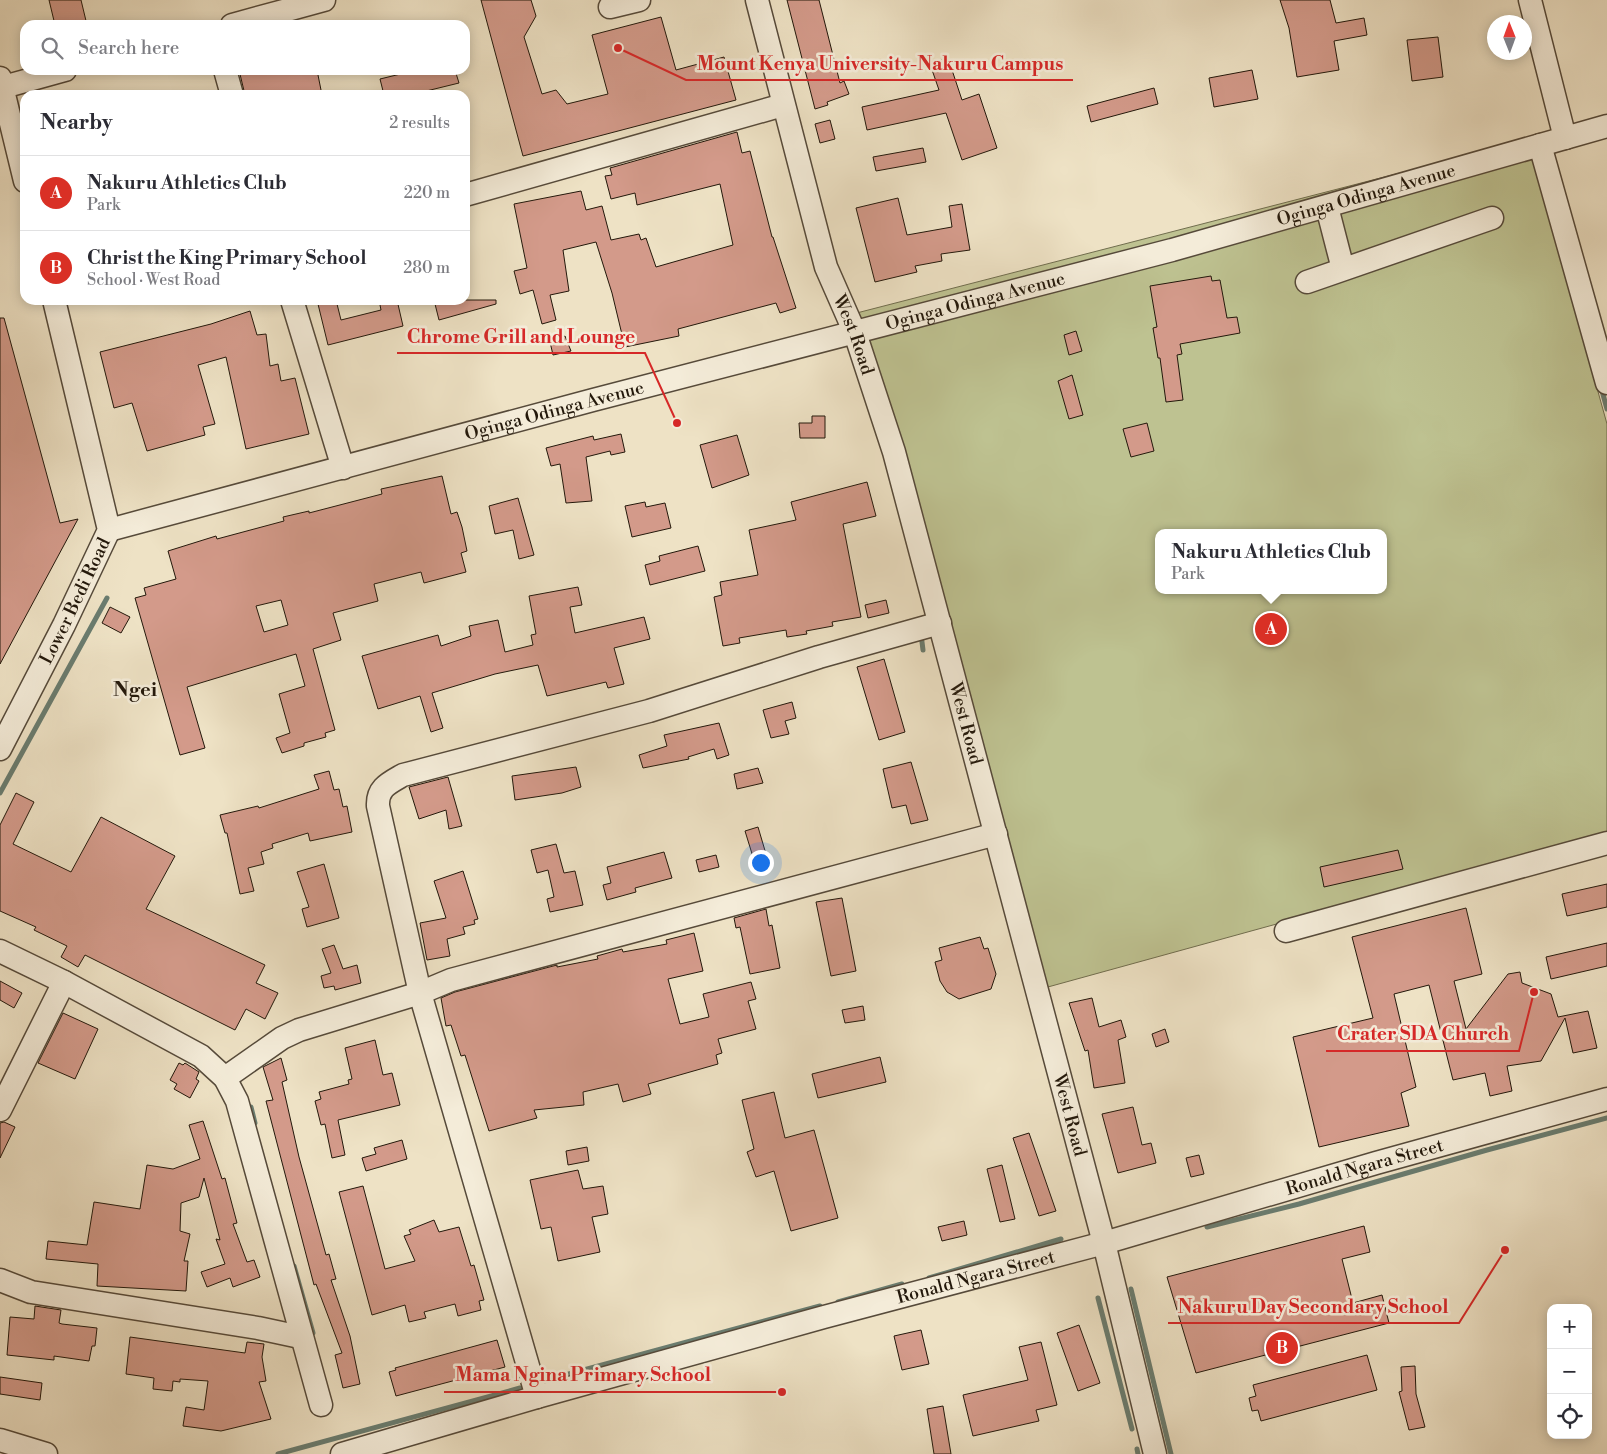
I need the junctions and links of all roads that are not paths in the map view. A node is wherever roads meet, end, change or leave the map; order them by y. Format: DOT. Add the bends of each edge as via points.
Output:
graph roads {
  1 [pos="324,0"];
  2 [pos="639,0"];
  3 [pos="757,0"];
  4 [pos="1530,0"];
  5 [pos="610,7"];
  6 [pos="250,20"];
  7 [pos="42,75"];
  8 [pos="226,75"];
  9 [pos="1,84"];
  10 [pos="231,90"];
  11 [pos="783,105"];
  12 [pos="1607,126"];
  13 [pos="1565,138"];
  14 [pos="1540,145"];
  15 [pos="20,160"];
  16 [pos="470,194"];
  17 [pos="1326,207"];
  18 [pos="1492,218"];
  19 [pos="1343,270"];
  20 [pos="1307,282"];
  21 [pos="55,305"];
  22 [pos="294,305"];
  23 [pos="855,334"];
  24 [pos="1607,383"];
  25 [pos="343,468"];
  26 [pos="109,530"];
  27 [pos="940,623"];
  28 [pos="0,749"];
  29 [pos="996,834"];
  30 [pos="1607,842"];
  31 [pos="1286,931"];
  32 [pos="0,951"];
  33 [pos="64,982"];
  34 [pos="420,993"];
  35 [pos="225,1078"];
  36 [pos="1607,1099"];
  37 [pos="0,1110"];
  38 [pos="1104,1243"];
  39 [pos="0,1280"];
  40 [pos="300,1337"];
  41 [pos="537,1397"];
  42 [pos="320,1405"];
  43 [pos="0,1440"];
  44 [pos="46,1454"];
  45 [pos="342,1454"];
  46 [pos="1155,1454"];
  1 -- 6 [label="street"];
  2 -- 5 [label="street"];
  3 -- 11 [label="street, West Road"];
  4 -- 13 [label="street"];
  7 -- 9 [label="street"];
  8 -- 10 [label="street"];
  9 -- 15 [label="street"];
  11 -- 16 [label="street"];
  11 -- 23 [label="street, West Road" via="826,267"];
  12 -- 13 [label="street, Oginga Odinga Avenue"];
  13 -- 14 [label="street, Oginga Odinga Avenue"];
  14 -- 17 [label="street, Oginga Odinga Avenue"];
  14 -- 24 [label="street"];
  17 -- 19 [label="street"];
  17 -- 23 [label="street, Oginga Odinga Avenue"];
  18 -- 19 [label="street"];
  19 -- 20 [label="street"];
  21 -- 26 [label="street, Lower Bedi Road"];
  22 -- 25 [label="street"];
  23 -- 25 [label="street, Oginga Odinga Avenue"];
  23 -- 27 [label="street, West Road" via="894,452"];
  25 -- 26 [label="street, Oginga Odinga Avenue"];
  26 -- 28 [label="street, Lower Bedi Road"];
  27 -- 29 [label="street, West Road"];
  27 -- 34 [label="street" via="649,711 404,775 387,784 378,797 378,806"];
  29 -- 34 [label="street" via="451,980"];
  29 -- 38 [label="street, West Road"];
  30 -- 31 [label="street"];
  32 -- 33 [label="street"];
  33 -- 35 [label="street" via="201,1056"];
  33 -- 37 [label="street"];
  34 -- 35 [label="street" via="299,1030 282,1038"];
  34 -- 41 [label="street"];
  35 -- 40 [label="street" via="237,1101"];
  36 -- 38 [label="street, Ronald Ngara Street"];
  38 -- 41 [label="street, Ronald Ngara Street"];
  38 -- 46 [label="street, West Road"];
  39 -- 40 [label="street" via="31,1292"];
  40 -- 42 [label="street"];
  41 -- 45 [label="street, Ronald Ngara Street"];
  43 -- 44 [label="street"];
}
